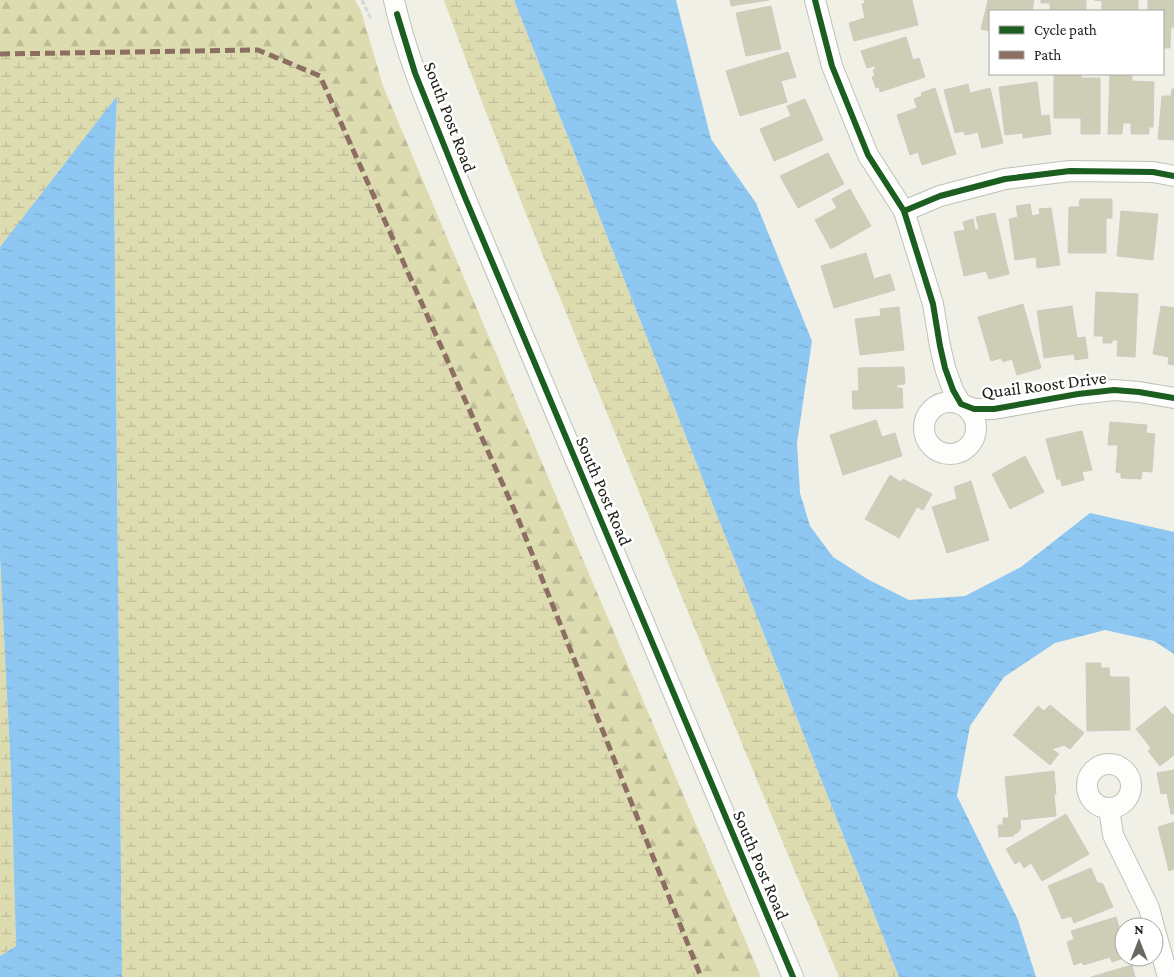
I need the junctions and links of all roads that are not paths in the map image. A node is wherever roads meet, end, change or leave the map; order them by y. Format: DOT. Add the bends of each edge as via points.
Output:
graph roads {
  1 [pos="394,0"];
  2 [pos="815,0"];
  3 [pos="1174,176"];
  4 [pos="904,211"];
  5 [pos="1174,398"];
  6 [pos="1109,808"];
  7 [pos="1151,917"];
  8 [pos="1164,963"];
  9 [pos="792,977"];
  10 [pos="1168,977"];
  1 -- 9 [label="street, South Post Road" via="415,73 464,196"];
  2 -- 4 [label="street, Quail Roost Drive" via="832,66 868,155"];
  3 -- 4 [label="street" via="1153,172 1070,171 1005,179 940,196"];
  4 -- 5 [label="street, Quail Roost Drive" via="933,304 945,368 961,404 994,409 1114,390"];
  6 -- 7 [label="street" via="1113,835"];
  8 -- 10 [label="street"];
}
